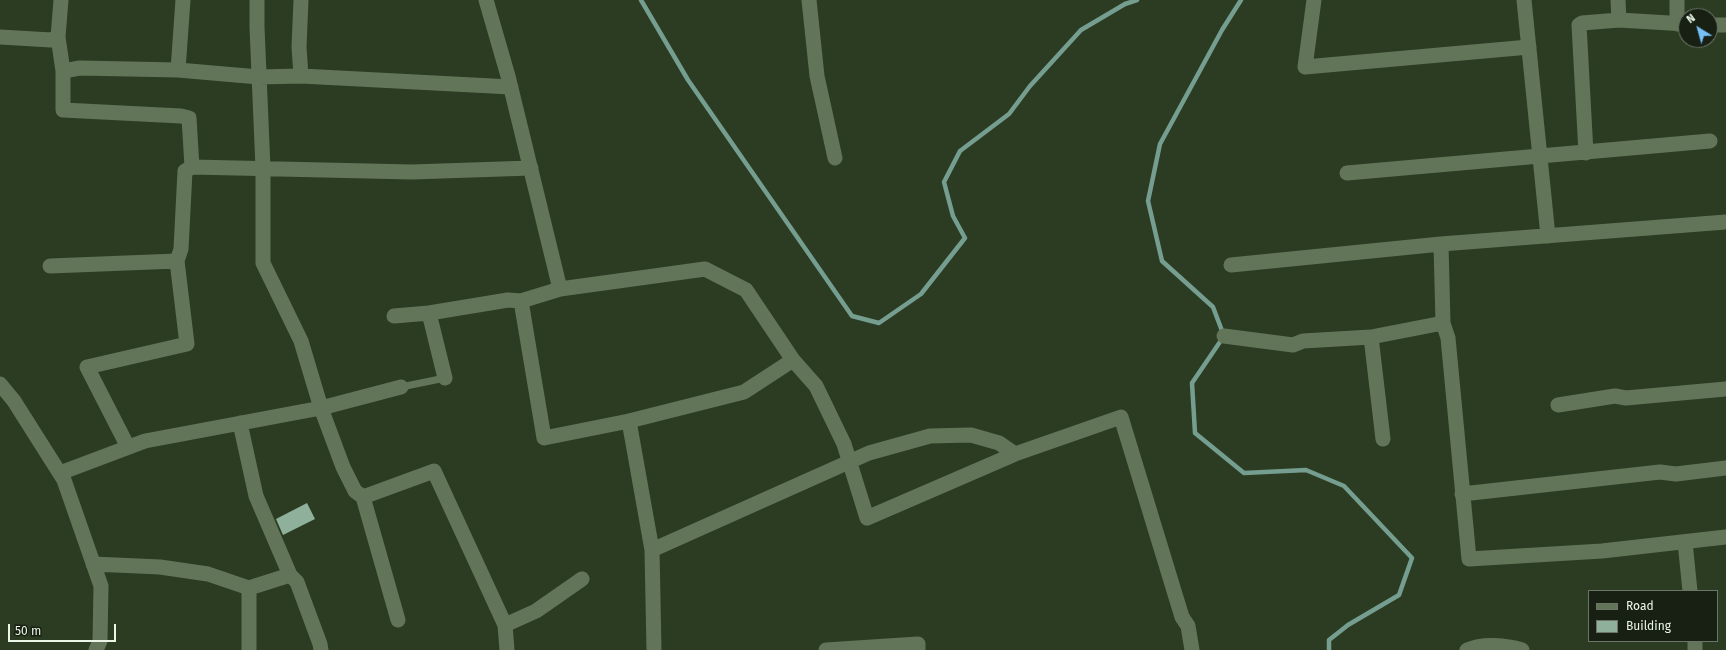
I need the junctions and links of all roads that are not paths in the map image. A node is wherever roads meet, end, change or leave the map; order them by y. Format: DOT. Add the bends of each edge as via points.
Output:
graph roads {
  1 [pos="61,0"];
  2 [pos="183,0"];
  3 [pos="258,0"];
  4 [pos="301,0"];
  5 [pos="486,0"];
  6 [pos="809,0"];
  7 [pos="1314,0"];
  8 [pos="1524,0"];
  9 [pos="1618,0"];
  10 [pos="1619,20"];
  11 [pos="1678,24"];
  12 [pos="0,37"];
  13 [pos="58,37"];
  14 [pos="1530,47"];
  15 [pos="178,70"];
  16 [pos="63,71"];
  17 [pos="301,76"];
  18 [pos="260,77"];
  19 [pos="511,87"];
  20 [pos="1710,141"];
  21 [pos="1586,153"];
  22 [pos="1539,156"];
  23 [pos="835,158"];
  24 [pos="192,167"];
  25 [pos="263,168"];
  26 [pos="530,168"];
  27 [pos="1347,173"];
  28 [pos="1726,222"];
  29 [pos="1548,236"];
  30 [pos="1441,244"];
  31 [pos="177,261"];
  32 [pos="1231,265"];
  33 [pos="50,266"];
  34 [pos="560,289"];
  35 [pos="520,301"];
  36 [pos="429,314"];
  37 [pos="394,316"];
  38 [pos="1443,324"];
  39 [pos="1224,336"];
  40 [pos="1371,337"];
  41 [pos="793,360"];
  42 [pos="445,378"];
  43 [pos="0,384"];
  44 [pos="401,387"];
  45 [pos="1726,389"];
  46 [pos="1558,405"];
  47 [pos="322,408"];
  48 [pos="629,421"];
  49 [pos="240,423"];
  50 [pos="1383,439"];
  51 [pos="128,447"];
  52 [pos="1014,454"];
  53 [pos="849,462"];
  54 [pos="1726,468"];
  55 [pos="60,473"];
  56 [pos="1462,494"];
  57 [pos="363,497"];
  58 [pos="1726,537"];
  59 [pos="1685,542"];
  60 [pos="652,550"];
  61 [pos="93,564"];
  62 [pos="290,575"];
  63 [pos="582,579"];
  64 [pos="249,588"];
  65 [pos="1690,590"];
  66 [pos="398,620"];
  67 [pos="505,625"];
  68 [pos="96,650"];
  69 [pos="249,650"];
  70 [pos="321,650"];
  71 [pos="507,650"];
  72 [pos="654,650"];
  73 [pos="826,650"];
  74 [pos="918,650"];
  75 [pos="1192,650"];
  76 [pos="1467,650"];
  77 [pos="1522,650"];
  1 -- 13 [label="street"];
  2 -- 15 [label="street"];
  3 -- 18 [label="street"];
  4 -- 17 [label="street"];
  5 -- 19 [label="street"];
  6 -- 23 [label="street" via="817,76"];
  7 -- 14 [label="street" via="1305,67"];
  8 -- 14 [label="street"];
  9 -- 10 [label="street"];
  10 -- 11 [label="street"];
  10 -- 21 [label="street" via="1579,25"];
  12 -- 13 [label="street" via="51,40"];
  13 -- 16 [label="street"];
  14 -- 22 [label="street"];
  15 -- 16 [label="street" via="80,68"];
  15 -- 18 [label="street"];
  16 -- 24 [label="street" via="63,110 190,118"];
  17 -- 18 [label="street"];
  17 -- 19 [label="street"];
  18 -- 25 [label="street"];
  19 -- 26 [label="street"];
  20 -- 21 [label="street"];
  21 -- 22 [label="street"];
  22 -- 27 [label="street"];
  22 -- 29 [label="street"];
  24 -- 25 [label="street"];
  24 -- 31 [label="street" via="185,172 181,249"];
  25 -- 26 [label="street" via="412,172"];
  25 -- 47 [label="street" via="263,264 301,341"];
  26 -- 34 [label="street"];
  28 -- 29 [label="street"];
  29 -- 30 [label="street"];
  30 -- 32 [label="street"];
  30 -- 38 [label="street"];
  31 -- 33 [label="street"];
  31 -- 51 [label="street" via="187,344 87,367"];
  34 -- 35 [label="street"];
  34 -- 41 [label="street" via="705,269 746,290"];
  35 -- 36 [label="street" via="508,300"];
  35 -- 48 [label="street" via="544,438"];
  36 -- 37 [label="street"];
  36 -- 42 [label="street"];
  38 -- 40 [label="street"];
  38 -- 56 [label="street" via="1448,338"];
  39 -- 40 [label="street" via="1293,345 1303,341"];
  40 -- 50 [label="street"];
  41 -- 48 [label="street" via="744,392"];
  41 -- 53 [label="street" via="816,386 844,444"];
  42 -- 44 [label="lane"];
  43 -- 55 [label="street" via="14,401"];
  44 -- 47 [label="street"];
  45 -- 46 [label="street" via="1626,398 1615,396"];
  47 -- 49 [label="street"];
  47 -- 57 [label="street" via="343,468 355,491"];
  48 -- 60 [label="street"];
  49 -- 51 [label="street" via="145,441"];
  49 -- 62 [label="street" via="256,496"];
  51 -- 55 [label="street"];
  52 -- 53 [label="street" via="999,443 971,435 930,436 869,453"];
  52 -- 53 [label="street" via="867,518"];
  52 -- 75 [label="street" via="1121,417 1182,618 1188,626"];
  53 -- 60 [label="street"];
  54 -- 56 [label="street" via="1676,474 1660,472"];
  55 -- 61 [label="street"];
  56 -- 59 [label="street" via="1468,559 1602,551"];
  57 -- 66 [label="street"];
  57 -- 67 [label="street" via="434,471"];
  58 -- 59 [label="street"];
  59 -- 65 [label="street"];
  60 -- 72 [label="street"];
  61 -- 64 [label="street" via="160,567 208,574"];
  61 -- 68 [label="street" via="101,586 100,641"];
  62 -- 64 [label="street"];
  62 -- 70 [label="street" via="297,582"];
  63 -- 67 [label="street" via="536,611"];
  64 -- 69 [label="street"];
  67 -- 71 [label="street"];
  73 -- 74 [label="street" via="918,644"];
  76 -- 77 [label="street" via="1507,646"];
}
